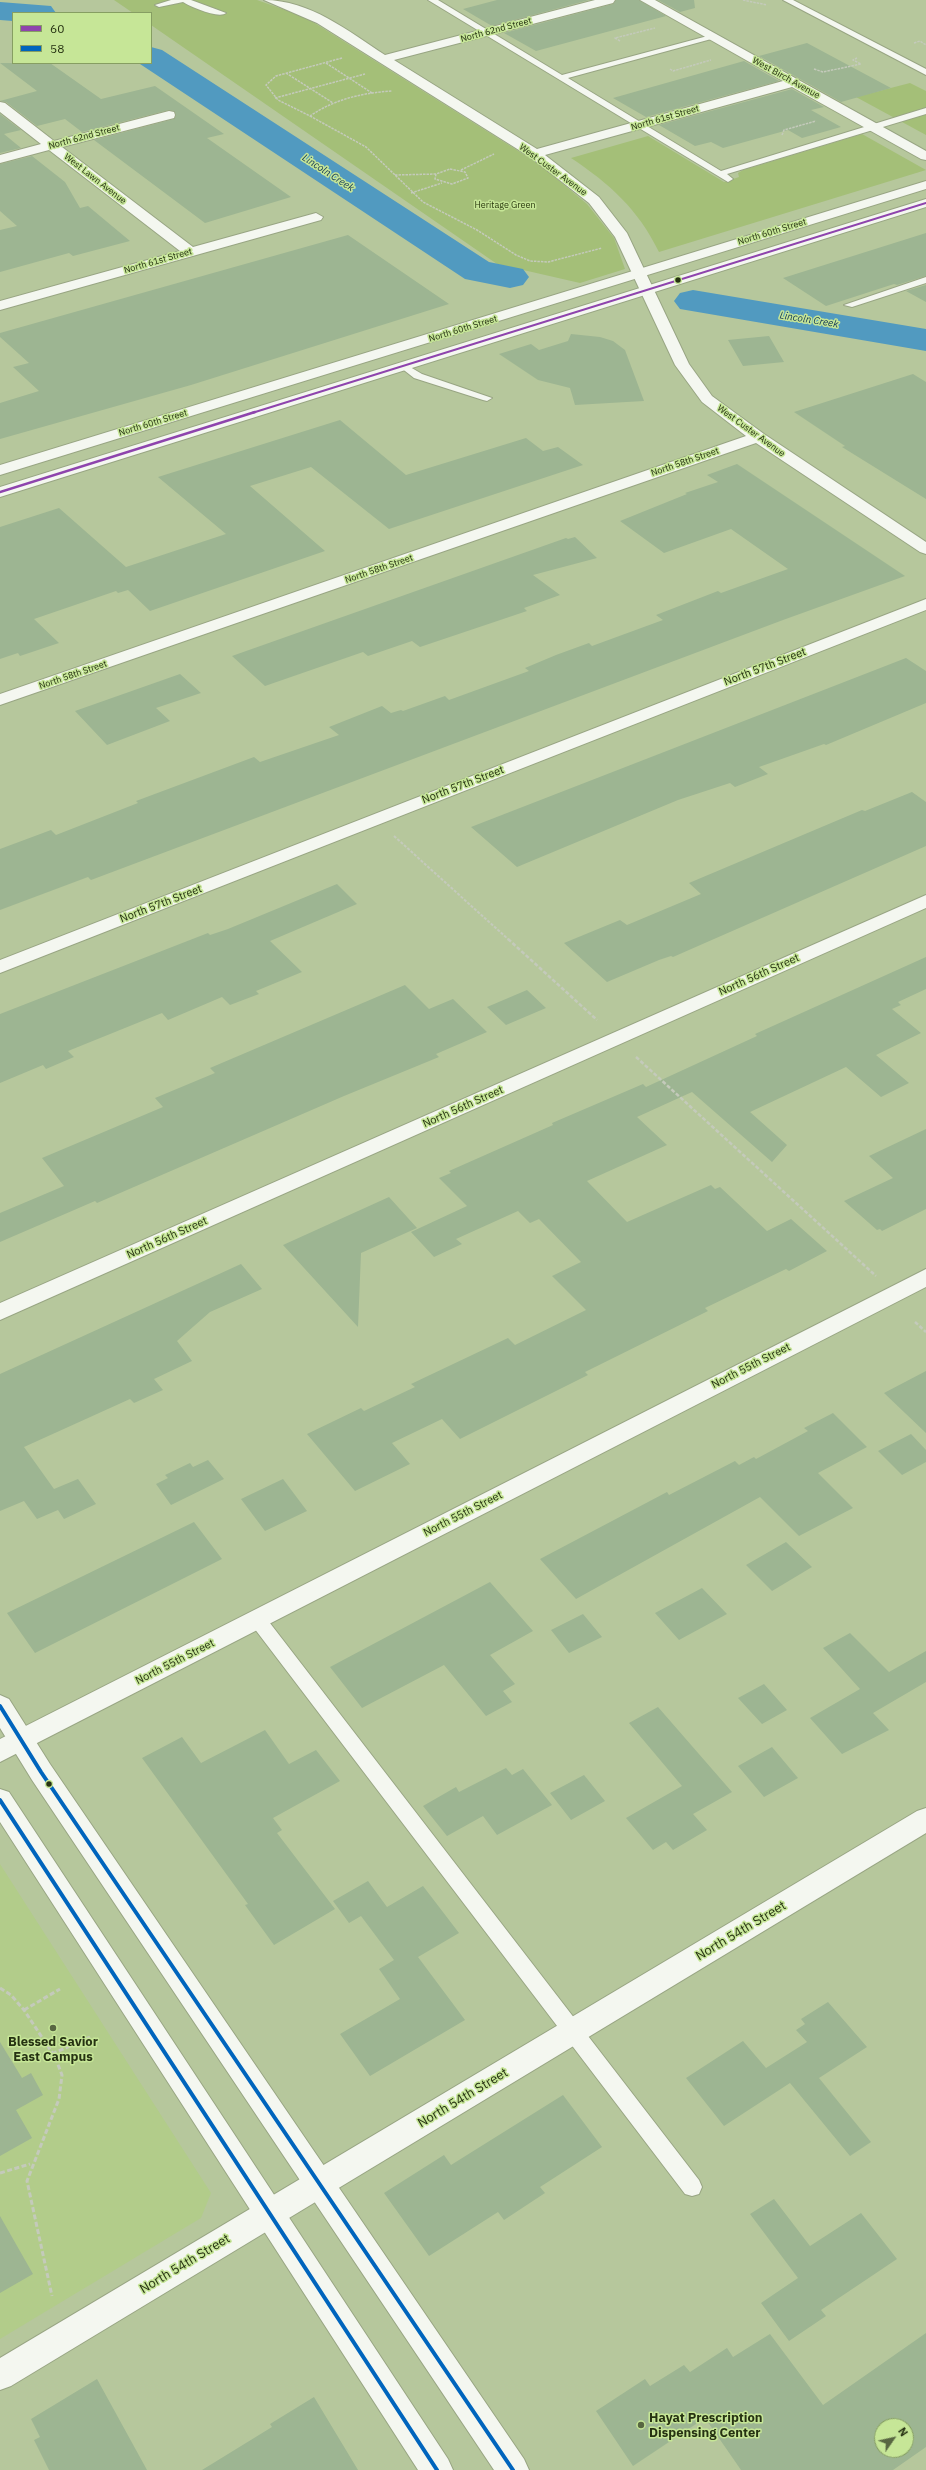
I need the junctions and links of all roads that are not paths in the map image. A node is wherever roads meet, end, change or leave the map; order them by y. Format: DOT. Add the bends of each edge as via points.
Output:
graph roads {
  1 [pos="182,0"];
  2 [pos="185,0"];
  3 [pos="270,0"];
  4 [pos="432,0"];
  5 [pos="609,0"];
  6 [pos="646,0"];
  7 [pos="787,0"];
  8 [pos="159,5"];
  9 [pos="222,13"];
  10 [pos="486,32"];
  11 [pos="712,36"];
  12 [pos="384,59"];
  13 [pos="926,72"];
  14 [pos="560,78"];
  15 [pos="794,82"];
  16 [pos="0,106"];
  17 [pos="926,111"];
  18 [pos="169,115"];
  19 [pos="639,125"];
  20 [pos="874,127"];
  21 [pos="52,146"];
  22 [pos="535,154"];
  23 [pos="926,156"];
  24 [pos="0,159"];
  25 [pos="719,174"];
  26 [pos="728,179"];
  27 [pos="926,185"];
  28 [pos="926,203"];
  29 [pos="316,217"];
  30 [pos="190,252"];
  31 [pos="638,272"];
  32 [pos="926,280"];
  33 [pos="648,292"];
  34 [pos="848,305"];
  35 [pos="0,306"];
  36 [pos="405,367"];
  37 [pos="487,398"];
  38 [pos="758,437"];
  39 [pos="0,470"];
  40 [pos="0,492"];
  41 [pos="926,549"];
  42 [pos="926,604"];
  43 [pos="0,700"];
  44 [pos="926,901"];
  45 [pos="0,967"];
  46 [pos="926,1277"];
  47 [pos="0,1312"];
  48 [pos="257,1619"];
  49 [pos="0,1706"];
  50 [pos="11,1746"];
  51 [pos="0,1800"];
  52 [pos="926,1819"];
  53 [pos="573,2032"];
  54 [pos="320,2185"];
  55 [pos="692,2187"];
  56 [pos="270,2214"];
  57 [pos="0,2375"];
  58 [pos="438,2470"];
  59 [pos="513,2470"];
  1 -- 8 [label="lane"];
  2 -- 9 [label="lane" via="198,7"];
  3 -- 12 [label="street, West Custer Avenue" via="291,6 321,20"];
  4 -- 10 [label="lane"];
  5 -- 10 [label="street, North 62nd Street"];
  6 -- 11 [label="street, West Birch Avenue"];
  7 -- 13 [label="lane"];
  10 -- 12 [label="street, North 62nd Street"];
  10 -- 14 [label="lane"];
  11 -- 14 [label="lane"];
  11 -- 15 [label="street, West Birch Avenue"];
  12 -- 22 [label="street, West Custer Avenue"];
  14 -- 19 [label="lane"];
  15 -- 19 [label="street, North 61st Street"];
  15 -- 20 [label="street, West Birch Avenue"];
  16 -- 21 [label="street, West Lawn Avenue"];
  17 -- 20 [label="lane"];
  18 -- 21 [label="street, North 62nd Street"];
  19 -- 22 [label="street, North 61st Street"];
  19 -- 25 [label="lane"];
  20 -- 23 [label="street, West Birch Avenue"];
  20 -- 25 [label="lane"];
  21 -- 24 [label="street, North 62nd Street"];
  21 -- 30 [label="street, West Lawn Avenue"];
  22 -- 31 [label="street, West Custer Avenue" via="594,200 622,236"];
  25 -- 26 [label="lane"];
  27 -- 31 [label="street, North 60th Street"];
  28 -- 33 [label="street, North 60th Street"];
  29 -- 30 [label="street, North 61st Street"];
  30 -- 35 [label="street, North 61st Street"];
  31 -- 33 [label="street, West Custer Avenue"];
  31 -- 39 [label="street, North 60th Street" via="467,328"];
  32 -- 34 [label="lane"];
  33 -- 36 [label="street, North 60th Street"];
  33 -- 38 [label="street, West Custer Avenue" via="682,365 707,399"];
  36 -- 37 [label="lane" via="418,376"];
  36 -- 40 [label="street, North 60th Street"];
  38 -- 41 [label="street, West Custer Avenue"];
  38 -- 43 [label="street, North 58th Street"];
  42 -- 45 [label="street, North 57th Street"];
  44 -- 47 [label="street, North 56th Street"];
  46 -- 48 [label="street, North 55th Street"];
  48 -- 50 [label="street, North 55th Street"];
  48 -- 53 [label="lane"];
  49 -- 50 [label="street"];
  50 -- 54 [label="street"];
  51 -- 56 [label="street"];
  52 -- 53 [label="street, North 54th Street"];
  53 -- 54 [label="street, North 54th Street"];
  53 -- 55 [label="lane"];
  54 -- 56 [label="street, North 54th Street"];
  54 -- 59 [label="street"];
  56 -- 57 [label="street, North 54th Street"];
  56 -- 58 [label="street"];
}
